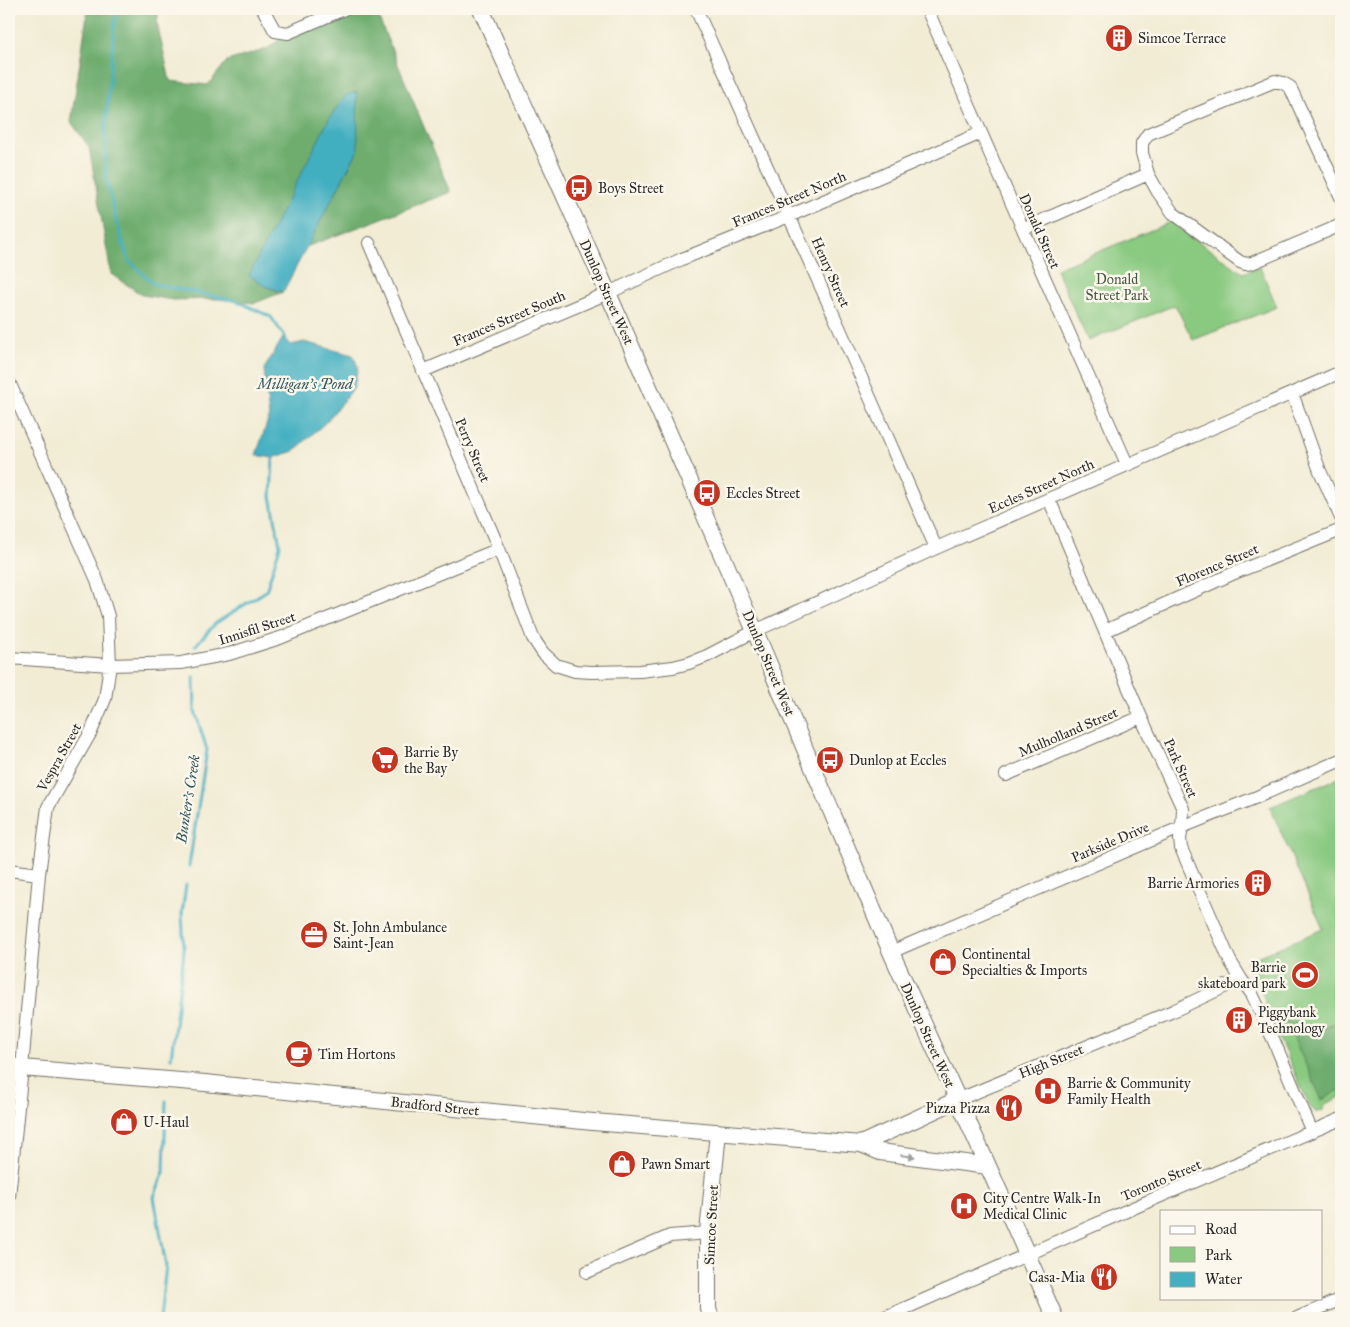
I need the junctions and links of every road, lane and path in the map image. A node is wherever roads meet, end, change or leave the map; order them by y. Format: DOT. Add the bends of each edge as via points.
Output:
graph roads {
  1 [pos="263,9"];
  2 [pos="344,9"];
  3 [pos="481,9"];
  4 [pos="696,9"];
  5 [pos="926,9"];
  6 [pos="981,133"];
  7 [pos="1148,174"];
  8 [pos="1341,197"];
  9 [pos="789,216"];
  10 [pos="1341,224"];
  11 [pos="1022,229"];
  12 [pos="369,243"];
  13 [pos="608,292"];
  14 [pos="423,371"];
  15 [pos="1341,372"];
  16 [pos="9,382"];
  17 [pos="1292,393"];
  18 [pos="1127,464"];
  19 [pos="1049,499"];
  20 [pos="1341,518"];
  21 [pos="1341,530"];
  22 [pos="936,548"];
  23 [pos="499,549"];
  24 [pos="755,631"];
  25 [pos="1105,631"];
  26 [pos="9,658"];
  27 [pos="110,665"];
  28 [pos="556,665"];
  29 [pos="1141,717"];
  30 [pos="1341,760"];
  31 [pos="1006,775"];
  32 [pos="1182,827"];
  33 [pos="9,870"];
  34 [pos="39,874"];
  35 [pos="891,952"];
  36 [pos="1241,979"];
  37 [pos="15,1067"];
  38 [pos="958,1100"];
  39 [pos="1341,1120"];
  40 [pos="718,1132"];
  41 [pos="1312,1132"];
  42 [pos="861,1144"];
  43 [pos="988,1166"];
  44 [pos="9,1197"];
  45 [pos="708,1233"];
  46 [pos="1027,1255"];
  47 [pos="587,1272"];
  48 [pos="1341,1299"];
  49 [pos="711,1318"];
  50 [pos="883,1318"];
  51 [pos="1055,1318"];
  52 [pos="1297,1318"];
  1 -- 2 [label="street" via="275,31 288,32"];
  3 -- 13 [label="main road, Dunlop Street West"];
  4 -- 9 [label="street, Henry Street"];
  5 -- 6 [label="street, Donald Street"];
  6 -- 9 [label="street, Frances Street North"];
  6 -- 11 [label="street, Donald Street"];
  7 -- 8 [label="street" via="1142,143 1148,134 1275,81 1284,82 1290,87"];
  7 -- 10 [label="street" via="1173,213 1246,264"];
  7 -- 11 [label="street"];
  9 -- 13 [label="street, Frances Street North"];
  9 -- 22 [label="street, Henry Street"];
  11 -- 18 [label="street, Donald Street"];
  12 -- 14 [label="street, Perry Street"];
  13 -- 14 [label="street, Frances Street South"];
  13 -- 24 [label="main road, Dunlop Street West"];
  14 -- 23 [label="street, Perry Street"];
  15 -- 17 [label="street, Eccles Street North"];
  16 -- 27 [label="street, Vespra Street" via="97,580 108,616"];
  17 -- 18 [label="street, Eccles Street North"];
  17 -- 20 [label="street"];
  18 -- 19 [label="street, Eccles Street North"];
  19 -- 22 [label="street, Eccles Street North"];
  19 -- 25 [label="street, Park Street"];
  21 -- 25 [label="street, Florence Street"];
  22 -- 24 [label="street, Eccles Street North"];
  23 -- 27 [label="street, Innisfil Street" via="280,638 229,654 181,663"];
  23 -- 28 [label="street, Perry Street" via="533,638"];
  24 -- 28 [label="street, Eccles Street North" via="707,656 673,667 591,672"];
  24 -- 35 [label="main road, Dunlop Street West"];
  25 -- 29 [label="street, Park Street"];
  26 -- 27 [label="street, Innisfil Street"];
  27 -- 34 [label="street, Vespra Street" via="105,699 92,732 48,807"];
  29 -- 31 [label="street, Mulholland Street"];
  29 -- 32 [label="street, Park Street" via="1183,809"];
  30 -- 32 [label="street, Parkside Drive"];
  32 -- 35 [label="street, Parkside Drive"];
  32 -- 36 [label="street, Park Street" via="1181,848 1230,961"];
  33 -- 34 [label="street"];
  34 -- 37 [label="street, Vespra Street"];
  35 -- 38 [label="main road, Dunlop Street West"];
  36 -- 38 [label="street, High Street" via="1173,1011"];
  36 -- 41 [label="street, Park Street" via="1252,994 1274,1041"];
  37 -- 40 [label="main road, Bradford Street"];
  37 -- 44 [label="street, Vespra Street"];
  38 -- 42 [label="main road, High Street"];
  38 -- 43 [label="main road, Dunlop Street West"];
  39 -- 41 [label="street, Toronto Street"];
  40 -- 42 [label="main road, Bradford Street"];
  40 -- 45 [label="main road, Simcoe Street"];
  41 -- 46 [label="street, Toronto Street"];
  42 -- 43 [label="main road, one-way" via="880,1152"];
  43 -- 46 [label="main road, Dunlop Street West"];
  45 -- 47 [label="street" via="670,1236"];
  45 -- 49 [label="main road, Simcoe Street" via="708,1309"];
  46 -- 50 [label="street, Toronto Street"];
  46 -- 51 [label="main road, Dunlop Street West"];
  48 -- 52 [label="street"];
}
